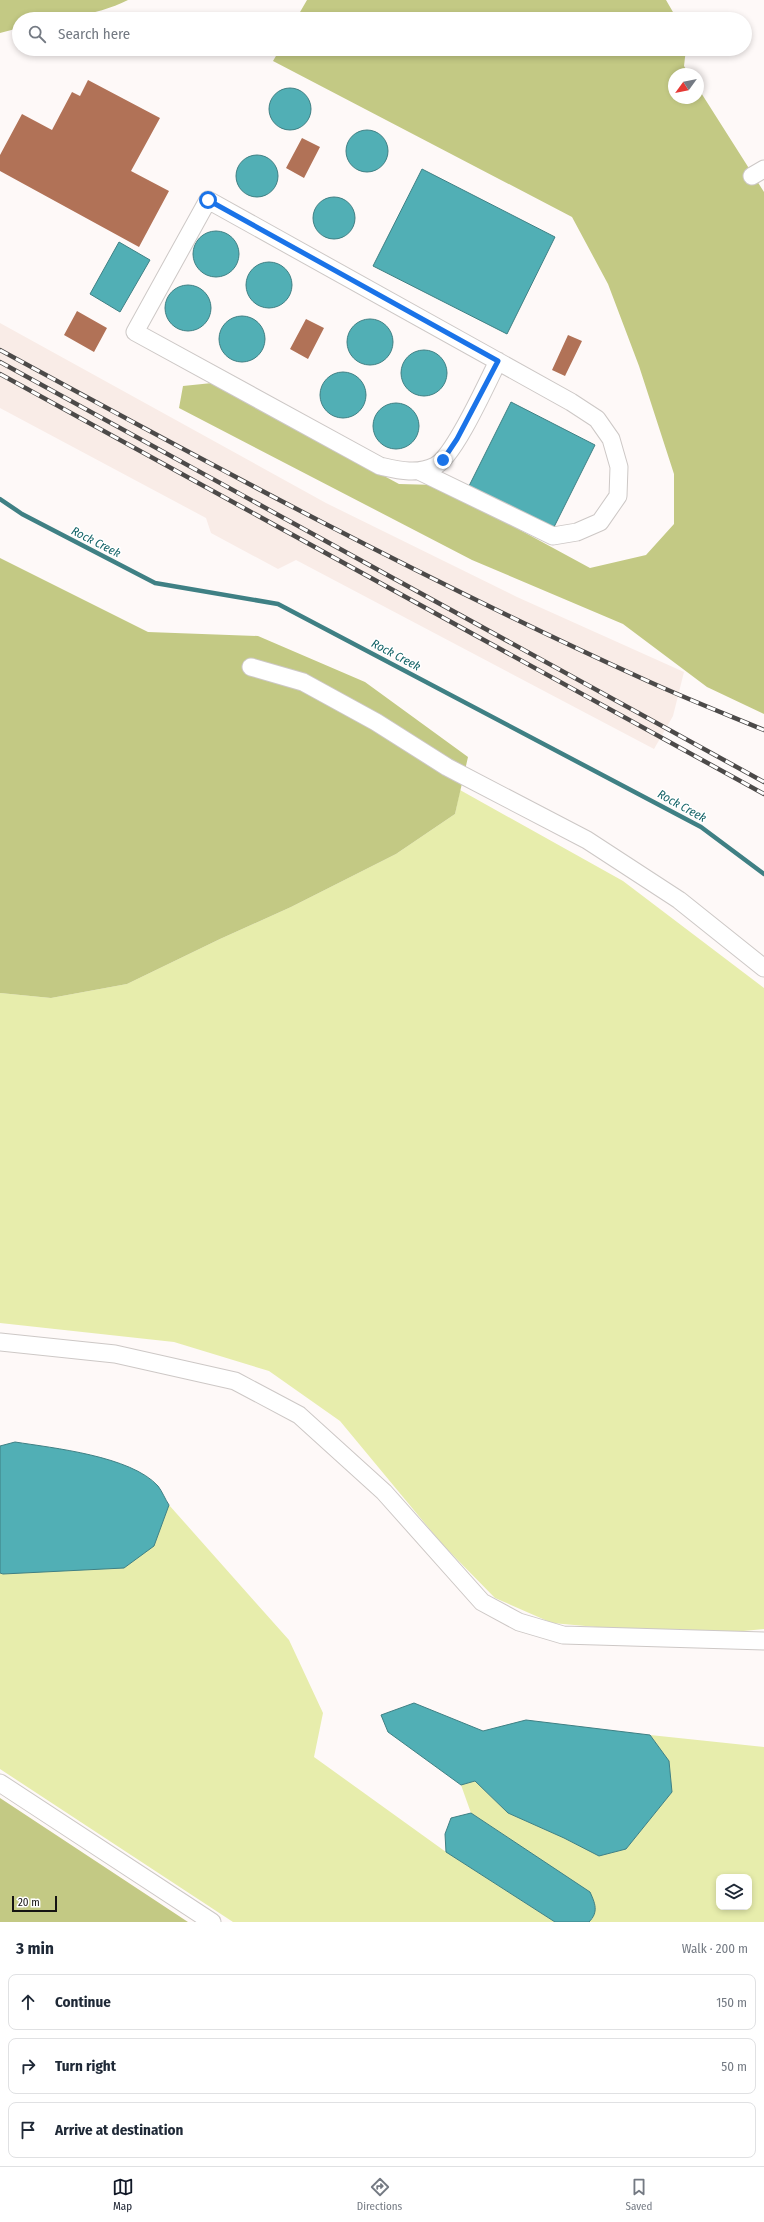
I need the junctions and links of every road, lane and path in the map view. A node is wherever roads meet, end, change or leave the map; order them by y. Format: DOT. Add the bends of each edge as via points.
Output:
graph roads {
  1 [pos="498,361"];
  2 [pos="419,471"];
  3 [pos="251,667"];
  4 [pos="764,968"];
  5 [pos="0,1342"];
  6 [pos="764,1641"];
  7 [pos="0,1782"];
  8 [pos="212,1922"];
  1 -- 2 [label="lane" via="457,439 443,460 435,466"];
  1 -- 2 [label="lane" via="597,419 611,439 619,468 618,496 600,522 577,532 553,536"];
  1 -- 2 [label="lane" via="208,200 135,332 380,466 403,471"];
  3 -- 4 [label="lane" via="303,682 376,722 447,767 587,840 679,900"];
  5 -- 6 [label="lane" via="115,1354 235,1381 299,1415 384,1492 482,1602 519,1622 563,1635"];
  7 -- 8 [label="lane"];
}
